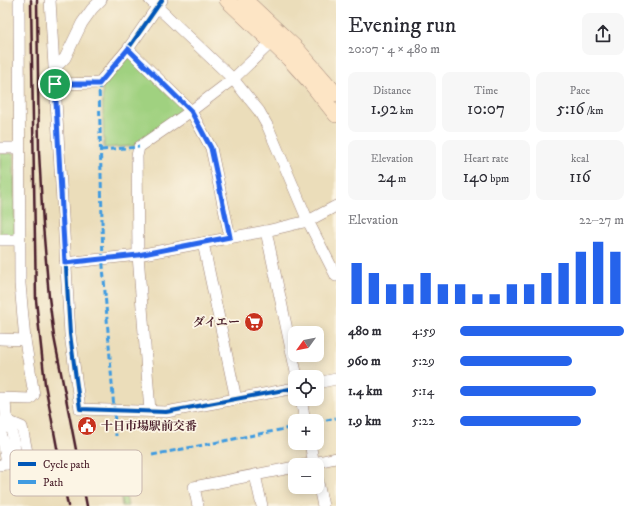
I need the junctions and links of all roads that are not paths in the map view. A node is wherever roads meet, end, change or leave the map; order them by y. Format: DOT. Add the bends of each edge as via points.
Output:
graph roads {
  1 [pos="18,0"];
  2 [pos="50,0"];
  3 [pos="101,0"];
  4 [pos="227,0"];
  5 [pos="245,0"];
  6 [pos="156,2"];
  7 [pos="276,38"];
  8 [pos="128,49"];
  9 [pos="55,68"];
  10 [pos="233,79"];
  11 [pos="55,84"];
  12 [pos="336,94"];
  13 [pos="191,111"];
  14 [pos="336,116"];
  15 [pos="0,148"];
  16 [pos="19,148"];
  17 [pos="336,206"];
  18 [pos="308,221"];
  19 [pos="266,231"];
  20 [pos="230,237"];
  21 [pos="0,240"];
  22 [pos="19,240"];
  23 [pos="203,243"];
  24 [pos="138,255"];
  25 [pos="65,263"];
  26 [pos="336,276"];
  27 [pos="0,339"];
  28 [pos="25,340"];
  29 [pos="296,370"];
  30 [pos="336,379"];
  31 [pos="324,382"];
  32 [pos="288,389"];
  33 [pos="2,398"];
  34 [pos="236,399"];
  35 [pos="150,411"];
  36 [pos="7,421"];
  37 [pos="0,435"];
  38 [pos="27,450"];
  39 [pos="336,458"];
  40 [pos="324,461"];
  41 [pos="8,463"];
  42 [pos="288,468"];
  43 [pos="255,475"];
  44 [pos="320,494"];
  45 [pos="198,506"];
  46 [pos="262,506"];
  47 [pos="323,506"];
  1 -- 16 [label="street"];
  2 -- 9 [label="street"];
  3 -- 9 [label="street" via="82,22 65,58"];
  4 -- 7 [label="street"];
  5 -- 7 [label="street"];
  6 -- 8 [label="street"];
  6 -- 10 [label="street"];
  7 -- 10 [label="street"];
  7 -- 12 [label="street" via="297,49"];
  7 -- 14 [label="street"];
  8 -- 11 [label="street" via="99,84"];
  8 -- 13 [label="street"];
  9 -- 11 [label="street"];
  10 -- 13 [label="street"];
  10 -- 18 [label="street" via="259,111 268,127"];
  11 -- 25 [label="street"];
  13 -- 20 [label="street" via="211,148"];
  13 -- 24 [label="street" via="139,147"];
  15 -- 16 [label="street"];
  16 -- 22 [label="street"];
  17 -- 18 [label="street"];
  18 -- 19 [label="street"];
  18 -- 26 [label="street"];
  19 -- 20 [label="street"];
  19 -- 29 [label="street"];
  20 -- 23 [label="street"];
  21 -- 22 [label="street"];
  22 -- 28 [label="street"];
  23 -- 24 [label="street"];
  23 -- 34 [label="street"];
  24 -- 25 [label="street"];
  24 -- 35 [label="street"];
  25 -- 35 [label="street" via="70,334 80,409"];
  27 -- 28 [label="street"];
  28 -- 33 [label="street" via="34,395 30,399"];
  30 -- 31 [label="street"];
  32 -- 34 [label="street"];
  33 -- 36 [label="street"];
  34 -- 35 [label="street" via="166,412"];
  36 -- 37 [label="street"];
  36 -- 38 [label="street" via="22,427"];
  37 -- 41 [label="street"];
  39 -- 40 [label="street"];
  42 -- 43 [label="street"];
  43 -- 45 [label="street" via="194,487"];
  43 -- 46 [label="street"];
  44 -- 47 [label="street"];
}
